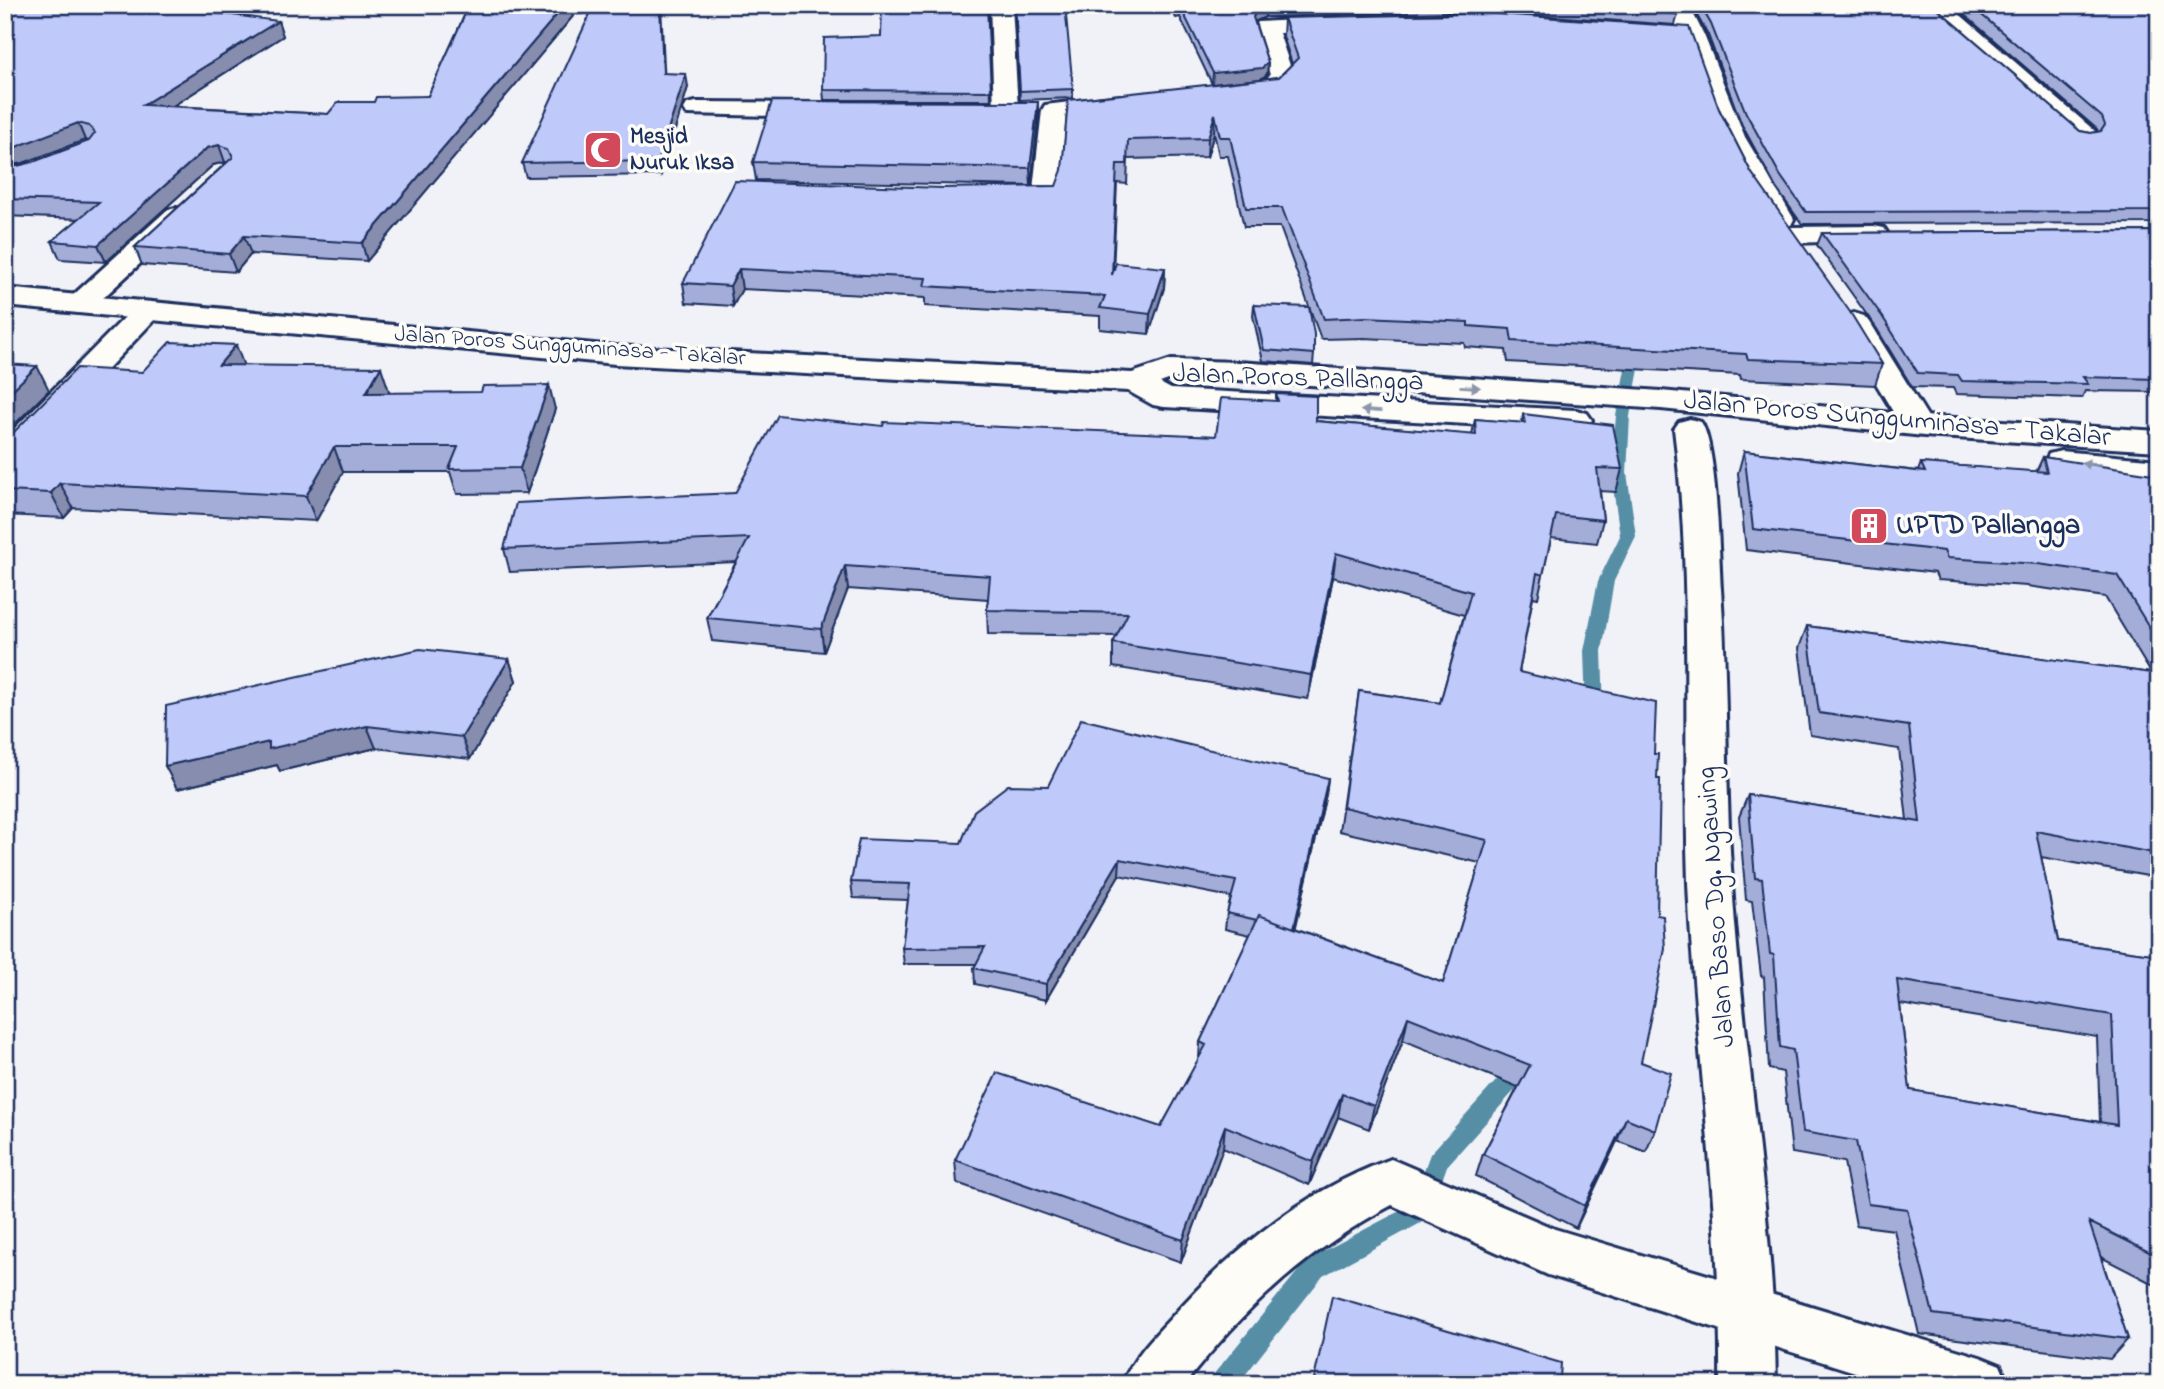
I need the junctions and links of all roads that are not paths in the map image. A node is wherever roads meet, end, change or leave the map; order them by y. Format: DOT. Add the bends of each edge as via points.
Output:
graph roads {
  1 [pos="36,5"];
  2 [pos="167,5"];
  3 [pos="1001,5"];
  4 [pos="1678,5"];
  5 [pos="1928,5"];
  6 [pos="1357,24"];
  7 [pos="1215,94"];
  8 [pos="1144,101"];
  9 [pos="1006,108"];
  10 [pos="696,109"];
  11 [pos="979,109"];
  12 [pos="845,110"];
  13 [pos="1054,110"];
  14 [pos="2086,136"];
  15 [pos="978,197"];
  16 [pos="193,201"];
  17 [pos="1897,234"];
  18 [pos="5,297"];
  19 [pos="1838,299"];
  20 [pos="80,304"];
  21 [pos="147,310"];
  22 [pos="1135,382"];
  23 [pos="1625,410"];
  24 [pos="1917,425"];
  25 [pos="1690,429"];
  26 [pos="2159,442"];
  27 [pos="5,457"];
  28 [pos="2159,470"];
  29 [pos="1748,1312"];
  30 [pos="1150,1384"];
  31 [pos="1748,1384"];
  32 [pos="1980,1384"];
  1 -- 2 [label="main road" via="134,11"];
  3 -- 9 [label="main road"];
  4 -- 17 [label="main road" via="1682,35 1761,190 1799,246"];
  5 -- 14 [label="main road" via="1941,10"];
  6 -- 7 [label="main road" via="1266,27 1282,77 1262,90"];
  8 -- 13 [label="main road"];
  9 -- 11 [label="main road"];
  9 -- 13 [label="main road"];
  10 -- 12 [label="main road"];
  13 -- 15 [label="main road" via="1047,197"];
  16 -- 20 [label="main road"];
  18 -- 20 [label="main road, Jalan Poros Sungguminasa - Takalar"];
  19 -- 24 [label="main road"];
  20 -- 21 [label="main road, Jalan Poros Sungguminasa - Takalar"];
  21 -- 22 [label="main road, Jalan Poros Sungguminasa - Takalar" via="615,355"];
  21 -- 27 [label="main road"];
  22 -- 23 [label="main road, Jalan Poros Pallangga" via="1164,398"];
  23 -- 24 [label="main road, Jalan Poros Sungguminasa - Takalar"];
  23 -- 25 [label="main road, Jalan Poros Sungguminasa - Takalar"];
  24 -- 26 [label="main road, Jalan Poros Sungguminasa - Takalar"];
  28 -- 25 [label="main road, Jalan Poros Sungguminasa - Takalar, one-way"];
  25 -- 29 [label="main road, Jalan Baso Dg. Ngawing" via="1704,607 1710,884"];
  29 -- 30 [label="main road" via="1548,1251 1391,1181 1293,1237 1234,1288"];
  29 -- 31 [label="main road, Jalan Baso Dg. Ngawing"];
  29 -- 32 [label="main road"];
}
